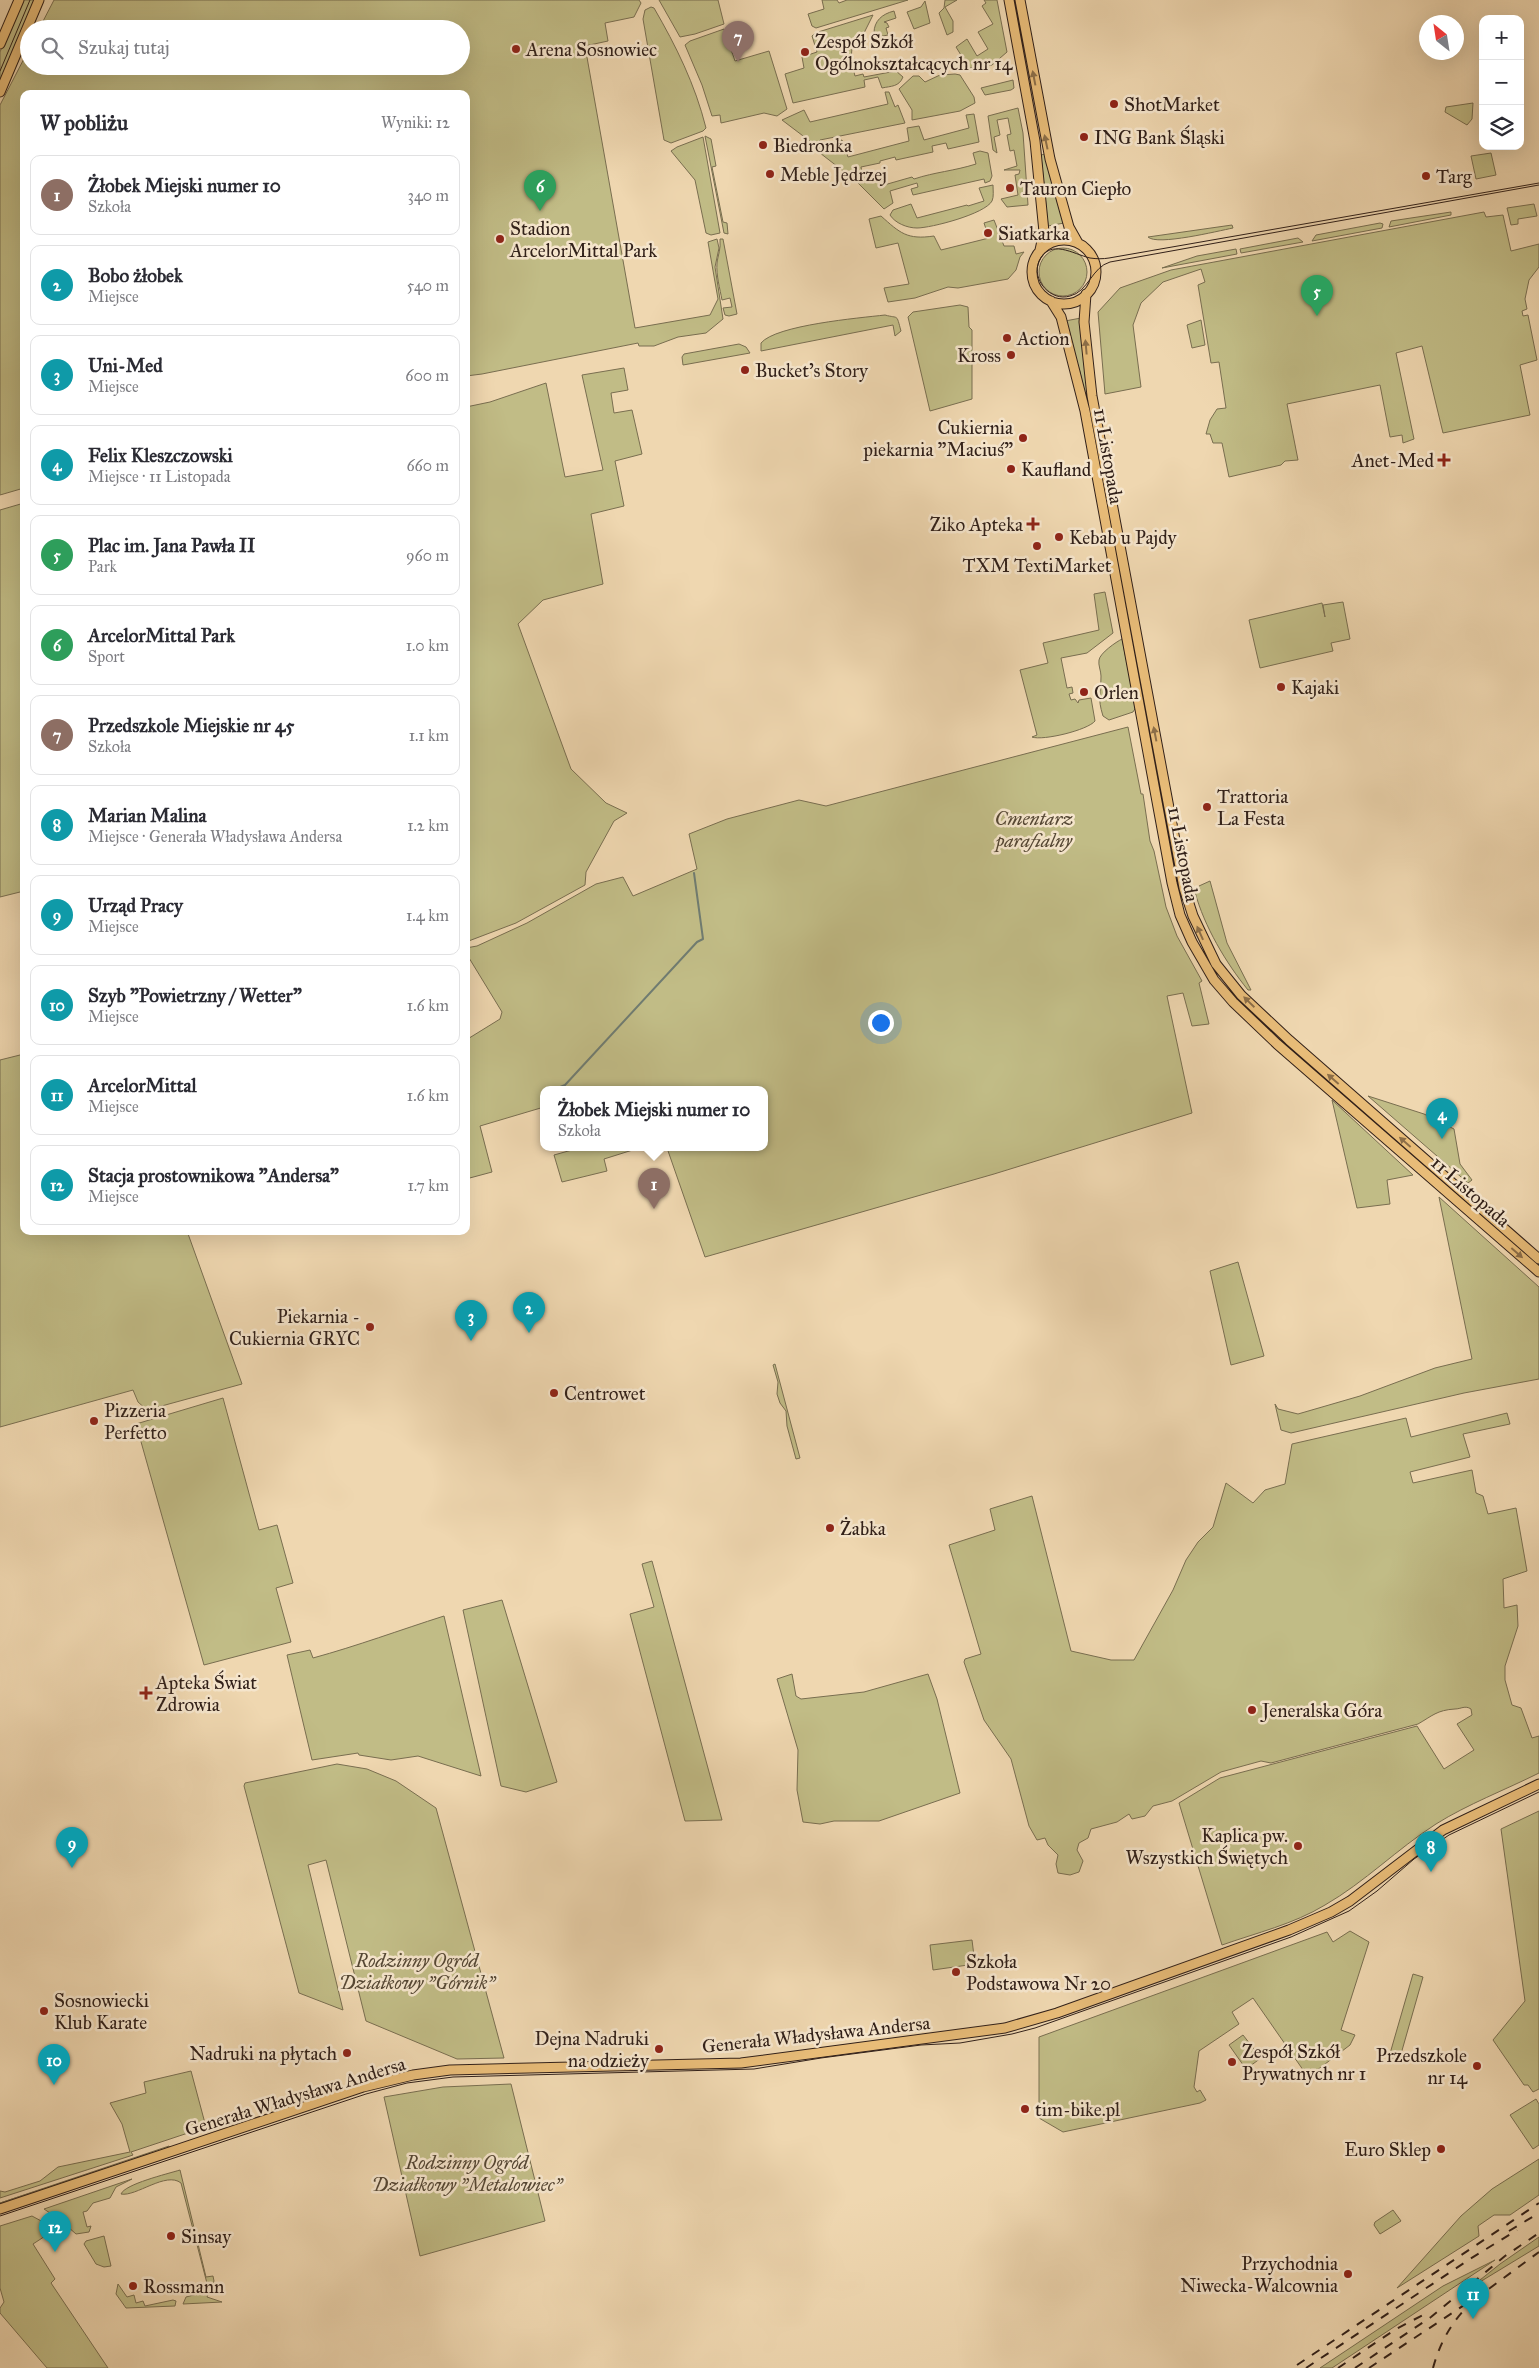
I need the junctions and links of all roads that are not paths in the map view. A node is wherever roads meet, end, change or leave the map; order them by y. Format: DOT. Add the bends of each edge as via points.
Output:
graph roads {
  1 [pos="12,0"];
  2 [pos="19,0"];
  3 [pos="39,0"];
  4 [pos="43,0"];
  5 [pos="1009,0"];
  6 [pos="1020,0"];
  7 [pos="31,20"];
  8 [pos="31,20"];
  9 [pos="6,30"];
  10 [pos="0,44"];
  11 [pos="20,45"];
  12 [pos="0,92"];
  13 [pos="1078,243"];
  14 [pos="1040,250"];
  15 [pos="1086,294"];
  16 [pos="1051,300"];
  17 [pos="1130,629"];
  18 [pos="1151,714"];
  19 [pos="1141,716"];
  20 [pos="1160,764"];
  21 [pos="1150,766"];
  22 [pos="1539,1259"];
  23 [pos="1539,1272"];
  24 [pos="1539,1784"];
  25 [pos="0,2209"];
  1 -- 9 [label="main road"];
  2 -- 9 [label="main road"];
  3 -- 7 [label="main road"];
  4 -- 8 [label="main road"];
  5 -- 14 [label="main road" via="1035,141 1044,232"];
  13 -- 6 [label="main road, one-way" via="1068,227 1050,159"];
  9 -- 10 [label="main road"];
  11 -- 12 [label="main road"];
  13 -- 14 [label="main road" via="1057,242"];
  13 -- 15 [label="main road" via="1090,254 1097,270 1094,284"];
  14 -- 16 [label="main road" via="1032,276 1039,291"];
  15 -- 16 [label="main road" via="1065,303"];
  17 -- 15 [label="main road, 11 Listopada, one-way" via="1089,375 1084,313"];
  16 -- 17 [label="main road, 11 Listopada" via="1061,317 1079,384"];
  17 -- 18 [label="main road, 11 Listopada"];
  17 -- 19 [label="main road, 11 Listopada"];
  18 -- 19 [label="main road"];
  20 -- 18 [label="main road, 11 Listopada, one-way"];
  19 -- 21 [label="main road, 11 Listopada"];
  20 -- 21 [label="main road"];
  22 -- 20 [label="main road, 11 Listopada, one-way" via="1284,1036 1221,972 1206,945 1184,888"];
  21 -- 23 [label="main road, 11 Listopada, one-way" via="1180,915 1214,980 1277,1044"];
  24 -- 25 [label="main road, Generała Władysława Andersa" via="1442,1830 1364,1891 1331,1912 1034,2021 1005,2028 741,2063 484,2068 413,2075 363,2087"];
}
